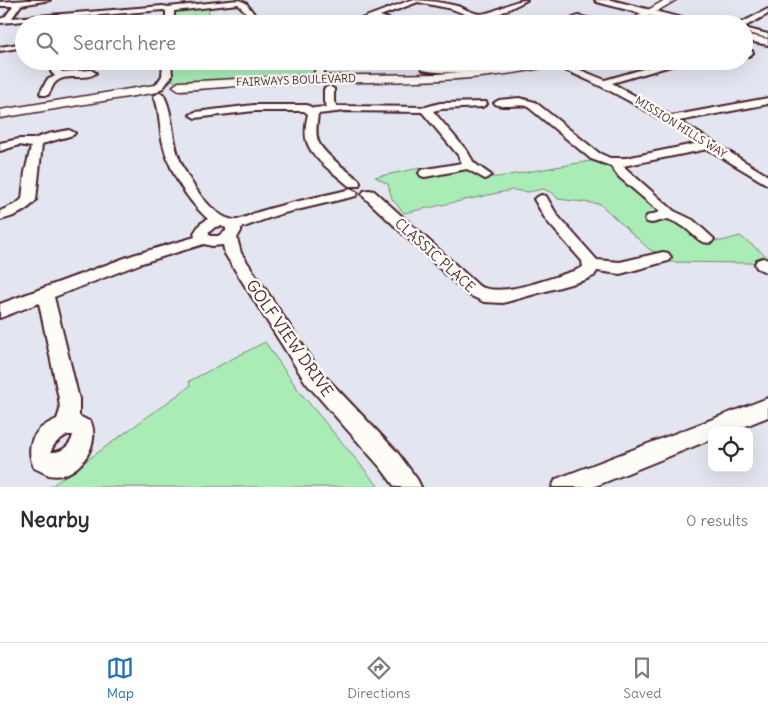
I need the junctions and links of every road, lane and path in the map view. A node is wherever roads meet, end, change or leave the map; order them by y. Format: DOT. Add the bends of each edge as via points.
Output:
graph roads {
  1 [pos="41,0"];
  2 [pos="47,0"];
  3 [pos="418,0"];
  4 [pos="440,0"];
  5 [pos="524,0"];
  6 [pos="600,0"];
  7 [pos="610,0"];
  8 [pos="673,0"];
  9 [pos="240,1"];
  10 [pos="432,3"];
  11 [pos="0,4"];
  12 [pos="18,4"];
  13 [pos="169,9"];
  14 [pos="653,11"];
  15 [pos="768,11"];
  16 [pos="80,15"];
  17 [pos="169,15"];
  18 [pos="251,15"];
  19 [pos="375,15"];
  20 [pos="474,15"];
  21 [pos="483,15"];
  22 [pos="645,15"];
  23 [pos="648,15"];
  24 [pos="666,15"];
  25 [pos="672,15"];
  26 [pos="5,19"];
  27 [pos="753,19"];
  28 [pos="753,32"];
  29 [pos="768,36"];
  30 [pos="753,38"];
  31 [pos="768,42"];
  32 [pos="15,46"];
  33 [pos="0,48"];
  34 [pos="58,70"];
  35 [pos="167,70"];
  36 [pos="327,70"];
  37 [pos="514,70"];
  38 [pos="577,70"];
  39 [pos="645,70"];
  40 [pos="91,73"];
  41 [pos="61,76"];
  42 [pos="324,82"];
  43 [pos="604,83"];
  44 [pos="211,84"];
  45 [pos="166,91"];
  46 [pos="45,92"];
  47 [pos="128,94"];
  48 [pos="768,101"];
  49 [pos="499,103"];
  50 [pos="482,104"];
  51 [pos="334,109"];
  52 [pos="426,110"];
  53 [pos="312,111"];
  54 [pos="0,114"];
  55 [pos="195,115"];
  56 [pos="669,120"];
  57 [pos="69,133"];
  58 [pos="34,143"];
  59 [pos="709,145"];
  60 [pos="0,147"];
  61 [pos="616,163"];
  62 [pos="469,165"];
  63 [pos="425,173"];
  64 [pos="484,175"];
  65 [pos="767,180"];
  66 [pos="352,188"];
  67 [pos="541,199"];
  68 [pos="670,214"];
  69 [pos="0,216"];
  70 [pos="652,219"];
  71 [pos="218,234"];
  72 [pos="707,239"];
  73 [pos="663,257"];
  74 [pos="592,265"];
  75 [pos="45,293"];
  76 [pos="0,310"];
  77 [pos="768,407"];
  78 [pos="66,425"];
  79 [pos="409,487"];
  80 [pos="564,487"];
  1 -- 2 [label="street"];
  1 -- 12 [label="street"];
  3 -- 10 [label="street"];
  3 -- 19 [label="street"];
  4 -- 10 [label="street"];
  5 -- 21 [label="street"];
  6 -- 14 [label="main road"];
  7 -- 14 [label="main road"];
  8 -- 14 [label="street"];
  8 -- 25 [label="main road"];
  9 -- 13 [label="street"];
  9 -- 18 [label="street"];
  10 -- 20 [label="street"];
  11 -- 12 [label="street"];
  12 -- 26 [label="street"];
  13 -- 16 [label="street"];
  13 -- 17 [label="street"];
  14 -- 22 [label="street"];
  14 -- 23 [label="street"];
  14 -- 24 [label="main road"];
  15 -- 27 [label="street"];
  28 -- 29 [label="street"];
  30 -- 31 [label="main road"];
  32 -- 33 [label="street"];
  34 -- 41 [label="street" via="56,73"];
  35 -- 45 [label="street, GOLF VIEW DRIVE"];
  36 -- 42 [label="street"];
  37 -- 42 [label="street, FAIRWAYS BOULEVARD" via="474,76"];
  38 -- 43 [label="street, MISSION HILLS WAY"];
  39 -- 43 [label="street"];
  40 -- 41 [label="street"];
  41 -- 46 [label="street" via="50,82"];
  42 -- 44 [label="street, FAIRWAYS BOULEVARD" via="257,80"];
  42 -- 51 [label="street" via="328,102"];
  43 -- 56 [label="street, MISSION HILLS WAY"];
  44 -- 45 [label="street, FAIRWAYS BOULEVARD"];
  45 -- 47 [label="street, FAIRWAYS BOULEVARD"];
  45 -- 71 [label="street, GOLF VIEW DRIVE" via="166,134 173,158"];
  47 -- 54 [label="street, FAIRWAYS BOULEVARD"];
  48 -- 56 [label="street"];
  49 -- 61 [label="street" via="535,101 595,156"];
  50 -- 52 [label="street"];
  51 -- 52 [label="street" via="412,107"];
  51 -- 53 [label="street"];
  52 -- 62 [label="street"];
  53 -- 55 [label="street" via="302,107 267,108"];
  53 -- 66 [label="street" via="313,143"];
  56 -- 59 [label="street, MISSION HILLS WAY"];
  57 -- 58 [label="street"];
  58 -- 60 [label="street"];
  58 -- 69 [label="street" via="37,148 29,200"];
  59 -- 61 [label="street"];
  59 -- 65 [label="street, MISSION HILLS WAY"];
  61 -- 68 [label="street" via="623,174"];
  62 -- 63 [label="street"];
  62 -- 64 [label="street"];
  66 -- 71 [label="street" via="276,211"];
  66 -- 74 [label="street, CLASSIC PLACE" via="358,195 369,194 473,290 484,296 503,297 579,276 590,271"];
  67 -- 74 [label="street" via="551,217"];
  68 -- 70 [label="street"];
  68 -- 72 [label="street" via="688,223"];
  71 -- 75 [label="street"];
  71 -- 79 [label="street, GOLF VIEW DRIVE" via="313,377 389,460"];
  73 -- 74 [label="street" via="620,268"];
  75 -- 76 [label="street"];
  75 -- 78 [label="street" via="69,399"];
  77 -- 80 [label="street"];
}
